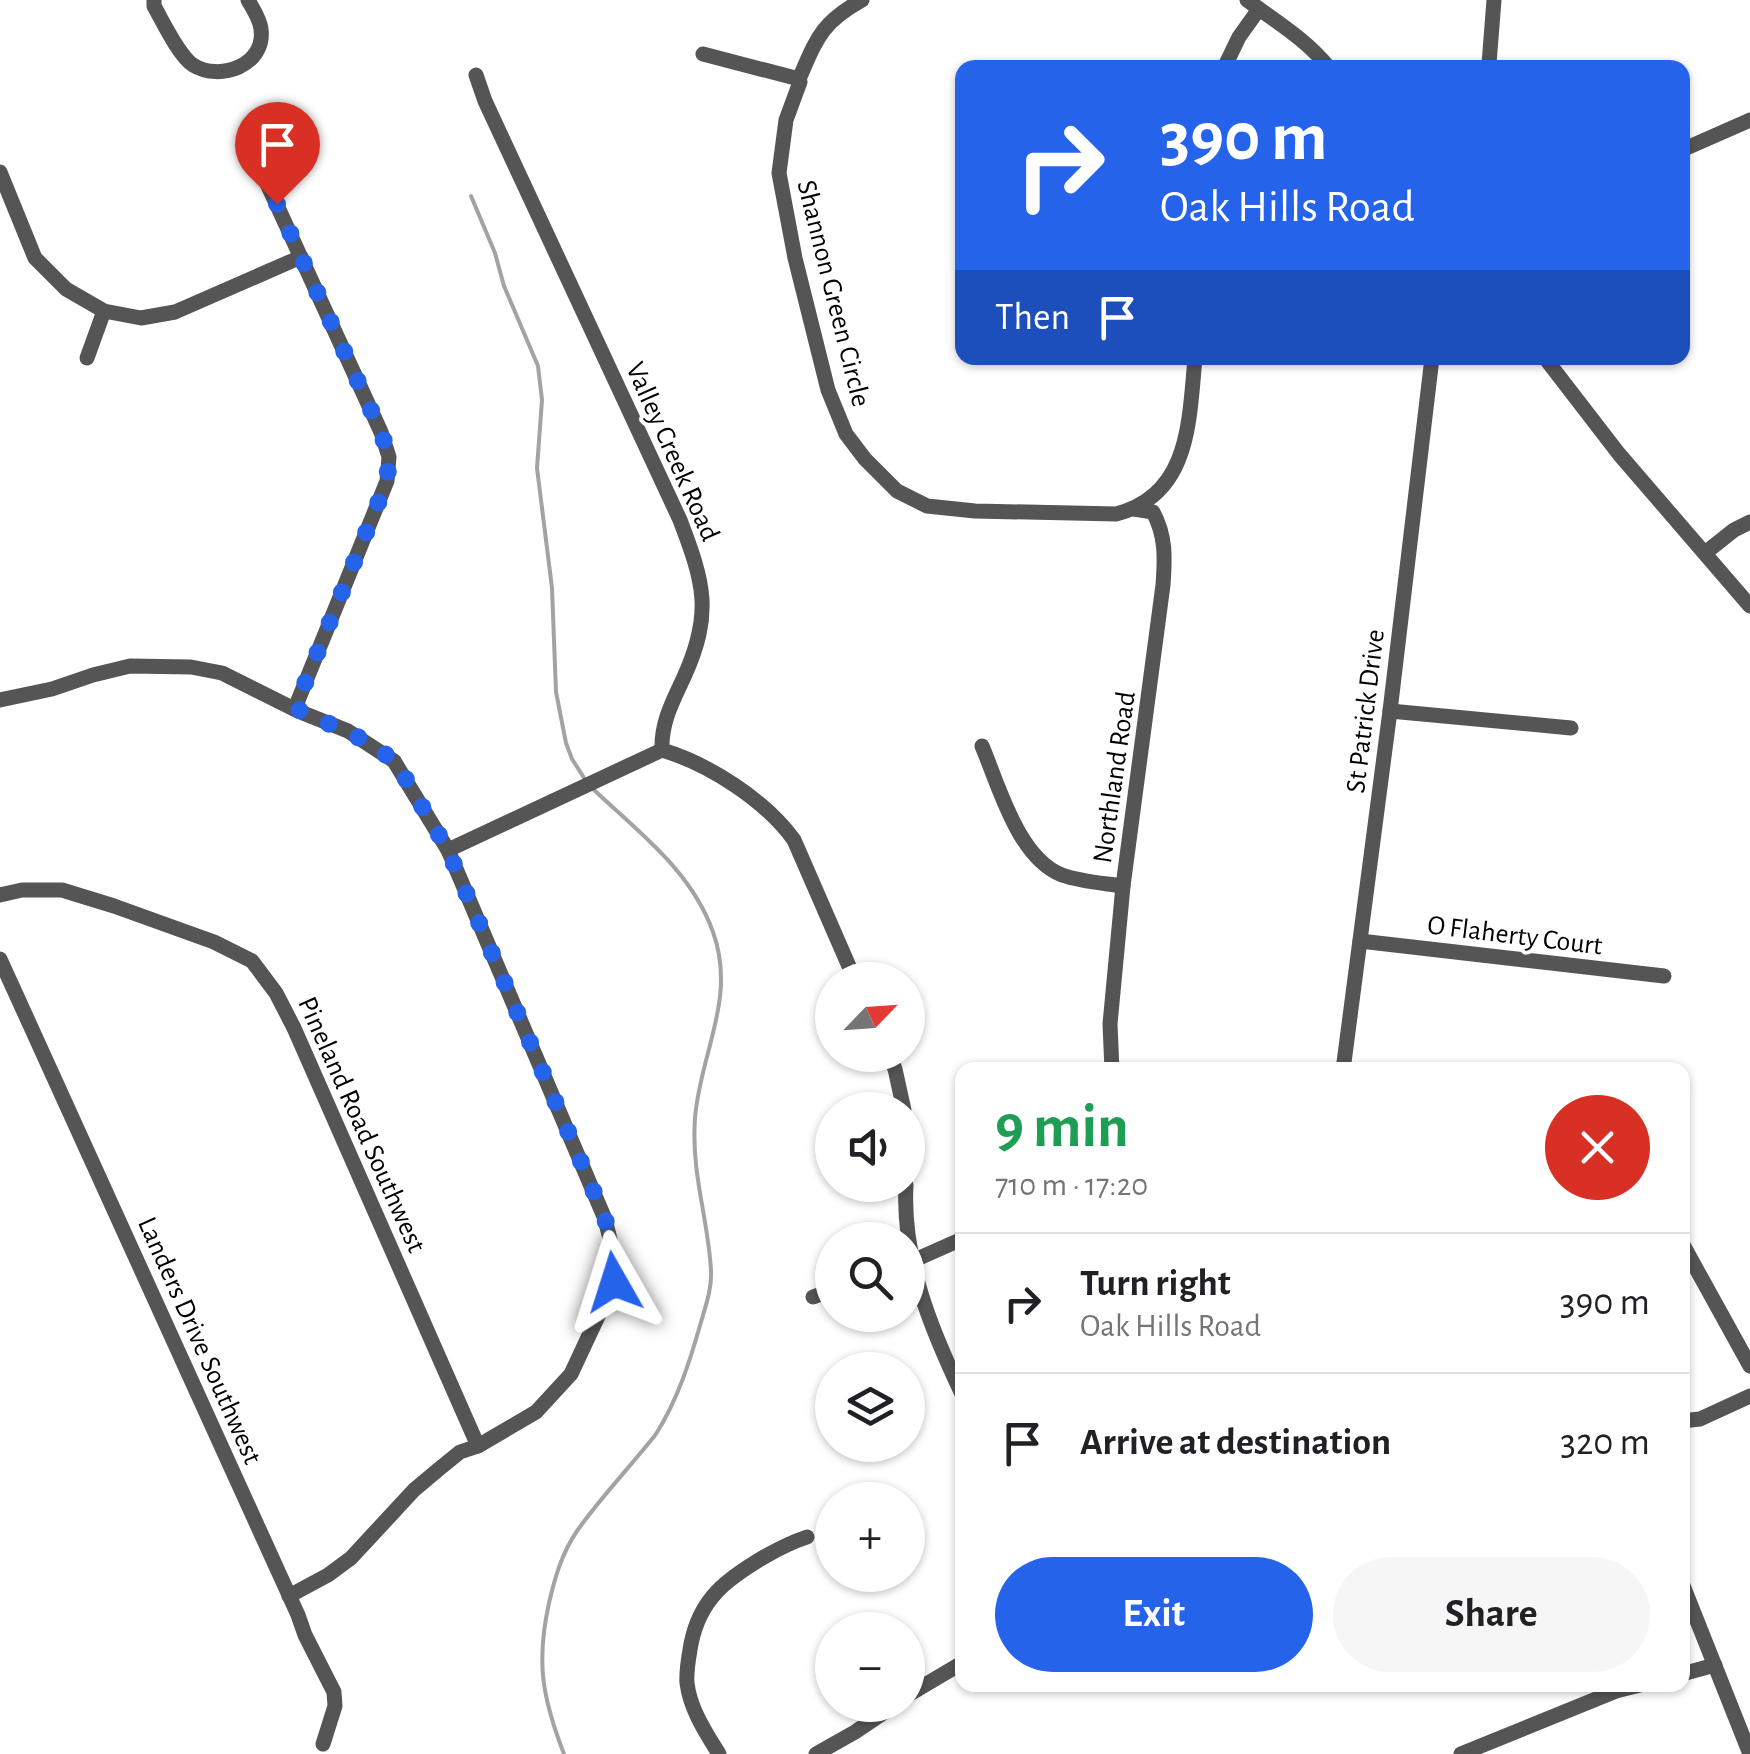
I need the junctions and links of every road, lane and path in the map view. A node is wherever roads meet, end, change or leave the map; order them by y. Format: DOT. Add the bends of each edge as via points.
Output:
graph roads {
  1 [pos="154,0"];
  2 [pos="248,0"];
  3 [pos="862,0"];
  4 [pos="1494,0"];
  5 [pos="1253,4"];
  6 [pos="702,54"];
  7 [pos="1228,60"];
  8 [pos="1323,60"];
  9 [pos="1490,60"];
  10 [pos="476,75"];
  11 [pos="798,79"];
  12 [pos="1750,120"];
  13 [pos="1690,146"];
  14 [pos="0,172"];
  15 [pos="264,177"];
  16 [pos="302,257"];
  17 [pos="104,312"];
  18 [pos="88,358"];
  19 [pos="1194,365"];
  20 [pos="1431,365"];
  21 [pos="1550,365"];
  22 [pos="1134,509"];
  23 [pos="1750,522"];
  24 [pos="1705,553"];
  25 [pos="1750,606"];
  26 [pos="0,700"];
  27 [pos="295,708"];
  28 [pos="1390,711"];
  29 [pos="1571,728"];
  30 [pos="982,746"];
  31 [pos="662,750"];
  32 [pos="448,850"];
  33 [pos="1123,886"];
  34 [pos="0,895"];
  35 [pos="1360,941"];
  36 [pos="0,959"];
  37 [pos="847,962"];
  38 [pos="1664,976"];
  39 [pos="1112,1062"];
  40 [pos="1344,1062"];
  41 [pos="955,1242"];
  42 [pos="925,1256"];
  43 [pos="1690,1257"];
  44 [pos="925,1307"];
  45 [pos="1750,1366"];
  46 [pos="955,1379"];
  47 [pos="1750,1396"];
  48 [pos="1690,1420"];
  49 [pos="478,1446"];
  50 [pos="807,1538"];
  51 [pos="289,1596"];
  52 [pos="1690,1602"];
  53 [pos="955,1666"];
  54 [pos="1715,1666"];
  55 [pos="1690,1672"];
  56 [pos="925,1685"];
  57 [pos="1614,1692"];
  58 [pos="869,1722"];
  59 [pos="324,1744"];
  60 [pos="1478,1750"];
  61 [pos="719,1754"];
  62 [pos="816,1754"];
  63 [pos="1461,1754"];
  64 [pos="1750,1754"];
  1 -- 2 [label="street" via="191,64 224,73 246,64 260,41"];
  3 -- 11 [label="street, Shannon Green Circle" via="828,22"];
  4 -- 9 [label="street"];
  5 -- 7 [label="street"];
  5 -- 8 [label="street"];
  6 -- 11 [label="street"];
  10 -- 31 [label="street, Valley Creek Road" via="680,520 702,582 694,654 662,732"];
  11 -- 22 [label="street, Shannon Green Circle" via="779,172 828,390 846,434 898,491 927,506 976,512"];
  12 -- 13 [label="street"];
  14 -- 17 [label="street" via="35,258 66,289"];
  15 -- 16 [label="street"];
  16 -- 17 [label="street" via="175,312 141,318"];
  16 -- 27 [label="street" via="389,457 378,506"];
  17 -- 18 [label="street"];
  19 -- 22 [label="street" via="1174,472"];
  20 -- 28 [label="street, St Patrick Drive"];
  21 -- 24 [label="street"];
  22 -- 33 [label="street, Northland Road" via="1152,512 1165,552"];
  23 -- 24 [label="street"];
  24 -- 25 [label="street"];
  26 -- 27 [label="street" via="130,666 176,667 222,673"];
  27 -- 32 [label="street" via="394,760"];
  28 -- 29 [label="street"];
  28 -- 35 [label="street, St Patrick Drive"];
  30 -- 33 [label="street" via="1038,860 1058,874"];
  31 -- 32 [label="street"];
  31 -- 37 [label="street" via="708,770 780,822"];
  32 -- 49 [label="street" via="605,1218 614,1282 571,1374 536,1412"];
  33 -- 39 [label="street, Northland Road"];
  34 -- 49 [label="street, Pineland Road Southwest" via="62,890 252,961 294,1028"];
  35 -- 38 [label="street, O Flaherty Court"];
  35 -- 40 [label="street, St Patrick Drive"];
  36 -- 51 [label="street, Landers Drive Southwest"];
  41 -- 42 [label="street"];
  43 -- 45 [label="street"];
  44 -- 46 [label="street"];
  47 -- 48 [label="street"];
  49 -- 51 [label="street" via="460,1452 414,1490 328,1576"];
  50 -- 61 [label="street" via="736,1574 694,1628 687,1684"];
  51 -- 59 [label="street, Landers Drive Southwest" via="334,1692"];
  52 -- 54 [label="street"];
  53 -- 56 [label="street"];
  54 -- 55 [label="street"];
  54 -- 64 [label="street"];
  57 -- 60 [label="street"];
  58 -- 62 [label="street"];
  60 -- 63 [label="street"];
}
